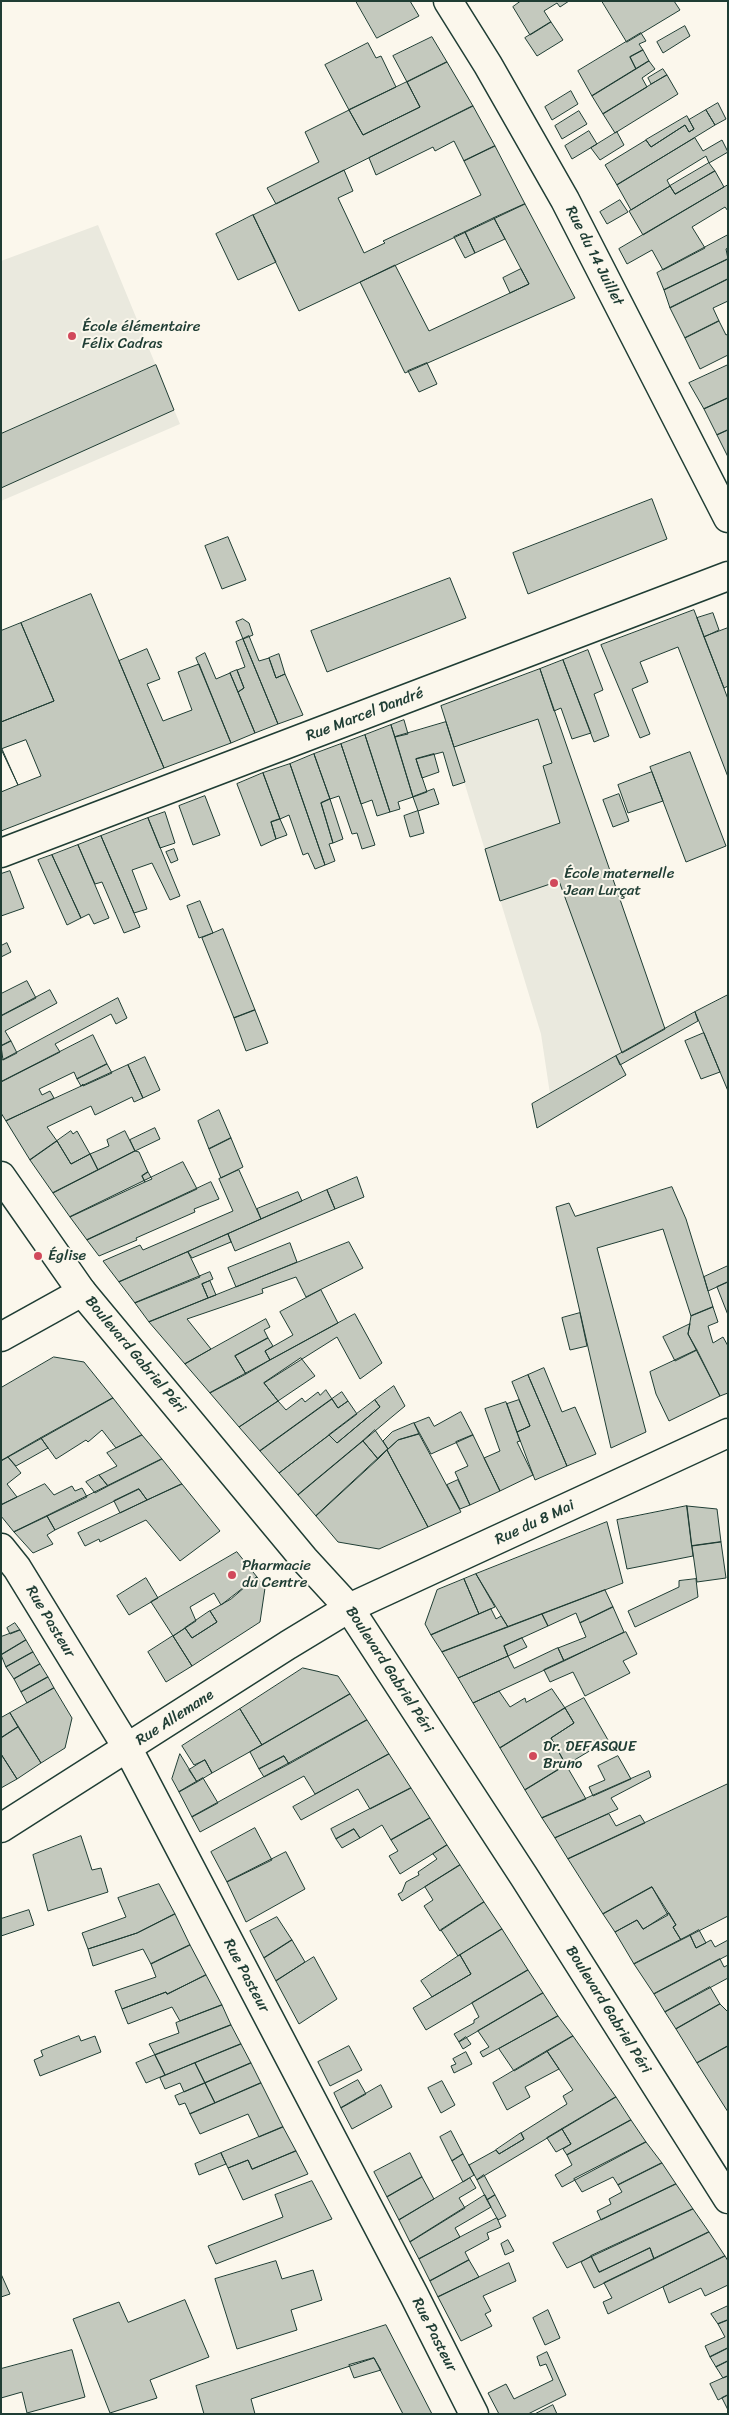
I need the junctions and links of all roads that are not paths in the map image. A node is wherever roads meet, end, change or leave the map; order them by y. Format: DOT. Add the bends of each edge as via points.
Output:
graph roads {
  1 [pos="448,1"];
  2 [pos="728,518"];
  3 [pos="728,576"];
  4 [pos="1,853"];
  5 [pos="1,1176"];
  6 [pos="82,1292"];
  7 [pos="1,1337"];
  8 [pos="725,1437"];
  9 [pos="1,1548"];
  10 [pos="349,1608"];
  11 [pos="128,1749"];
  12 [pos="1,1828"];
  13 [pos="728,2199"];
  14 [pos="474,2414"];
  1 -- 2 [label="street, Rue du 14 Juillet" via="565,200"];
  3 -- 4 [label="street, Rue Marcel Dandré"];
  5 -- 6 [label="street, Boulevard Gabriel Péri"];
  6 -- 7 [label="street"];
  6 -- 10 [label="street, Boulevard Gabriel Péri"];
  8 -- 10 [label="street, Rue du 8 Mai"];
  9 -- 11 [label="street, Rue Pasteur" via="17,1568"];
  10 -- 11 [label="street, Rue Allemane"];
  10 -- 13 [label="street, Boulevard Gabriel Péri"];
  11 -- 12 [label="street, Rue Allemane"];
  11 -- 14 [label="street, Rue Pasteur"];
}
